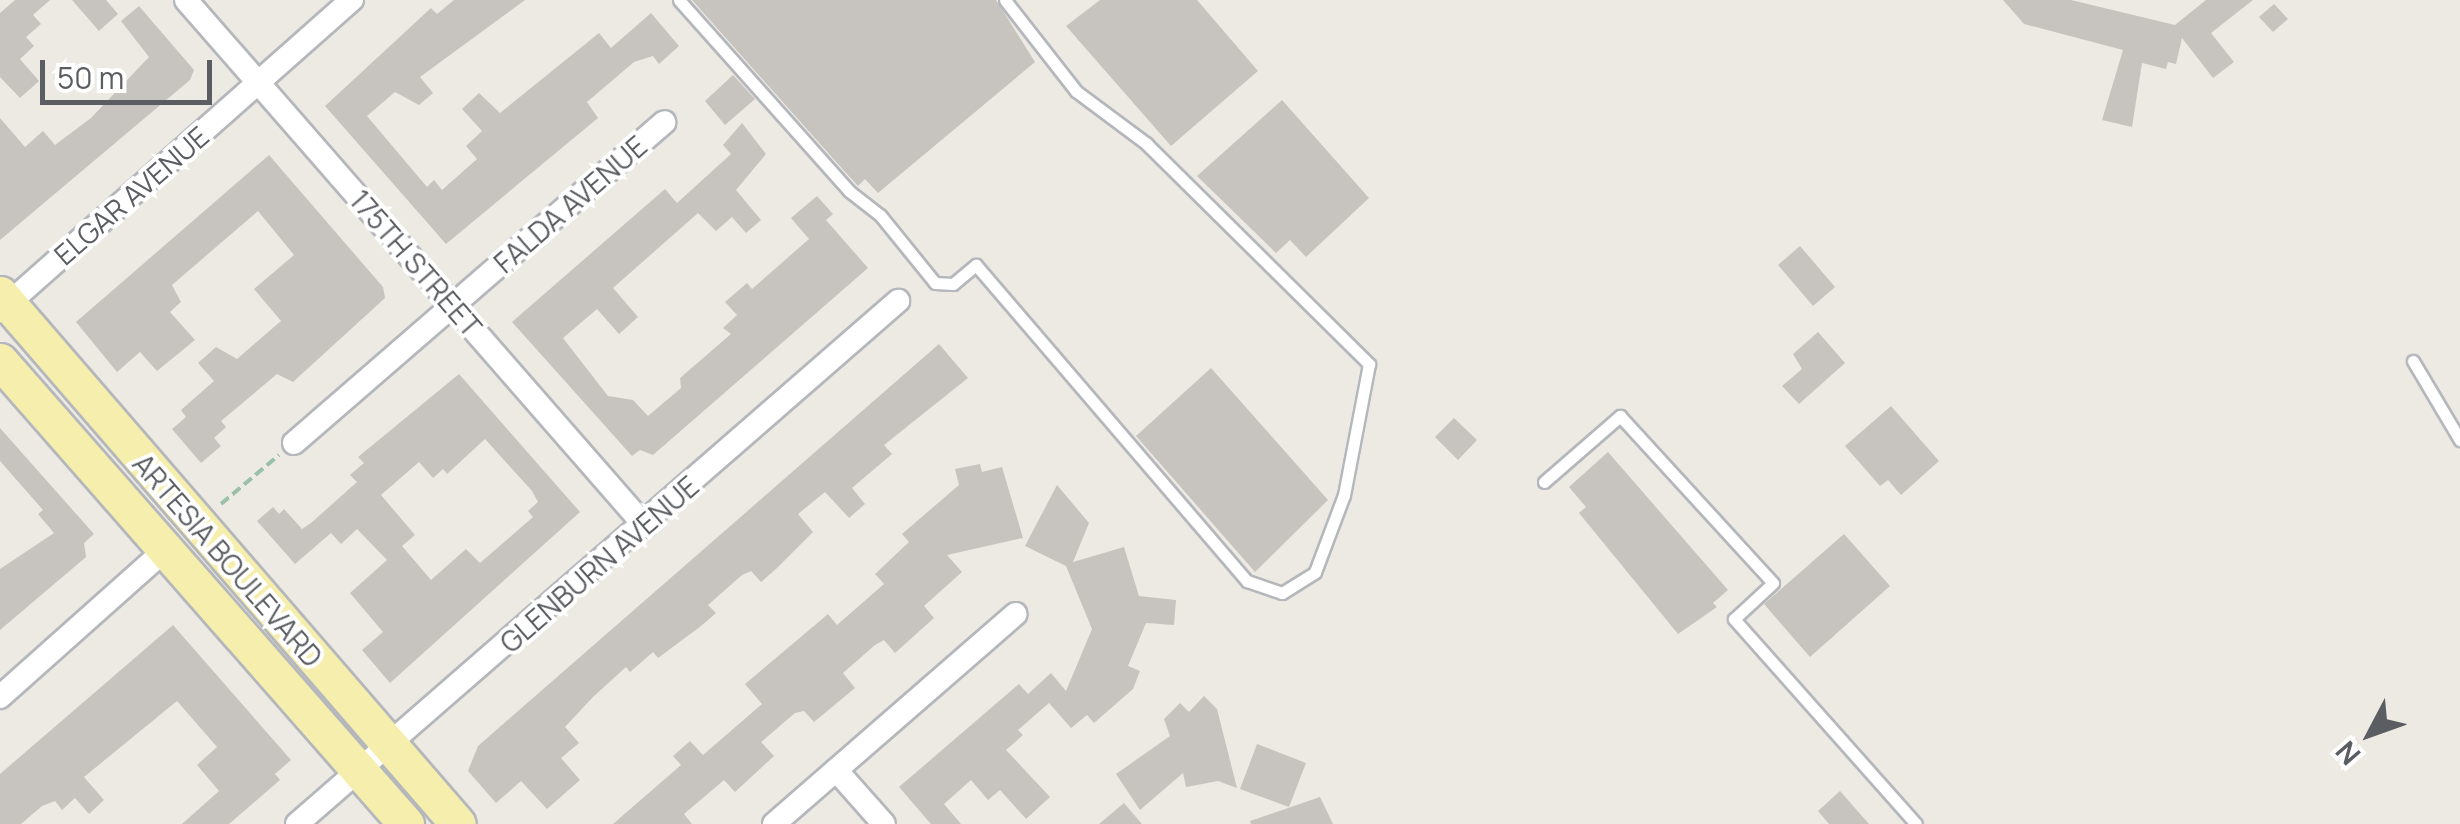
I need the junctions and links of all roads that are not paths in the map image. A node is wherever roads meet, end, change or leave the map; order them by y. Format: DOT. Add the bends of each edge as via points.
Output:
graph roads {
  1 [pos="186,0"];
  2 [pos="352,0"];
  3 [pos="679,0"];
  4 [pos="1006,0"];
  5 [pos="258,83"];
  6 [pos="664,122"];
  7 [pos="898,301"];
  8 [pos="3,303"];
  9 [pos="453,305"];
  10 [pos="0,361"];
  11 [pos="2413,361"];
  12 [pos="2460,440"];
  13 [pos="294,443"];
  14 [pos="1544,482"];
  15 [pos="645,526"];
  16 [pos="166,549"];
  17 [pos="1016,614"];
  18 [pos="0,696"];
  19 [pos="388,744"];
  20 [pos="359,769"];
  21 [pos="836,770"];
  22 [pos="297,824"];
  23 [pos="406,824"];
  24 [pos="458,824"];
  25 [pos="774,824"];
  26 [pos="884,824"];
  27 [pos="1916,824"];
  1 -- 5 [label="street, 175TH STREET"];
  2 -- 5 [label="street, ELGAR AVENUE"];
  3 -- 4 [label="lane" via="935,283 953,284 976,265 1247,581 1282,592 1315,572 1344,495 1370,364 1147,144 1076,91"];
  5 -- 8 [label="street, ELGAR AVENUE"];
  5 -- 9 [label="street, 175TH STREET"];
  6 -- 9 [label="street, FALDA AVENUE"];
  7 -- 15 [label="street, GLENBURN AVENUE"];
  8 -- 19 [label="main road, ARTESIA BOULEVARD"];
  9 -- 13 [label="street, FALDA AVENUE"];
  9 -- 15 [label="street, 175TH STREET"];
  10 -- 16 [label="main road, ARTESIA BOULEVARD"];
  11 -- 12 [label="lane"];
  14 -- 27 [label="lane" via="1620,416 1773,583 1734,619"];
  15 -- 19 [label="street, GLENBURN AVENUE"];
  16 -- 18 [label="street"];
  16 -- 20 [label="main road, ARTESIA BOULEVARD"];
  17 -- 21 [label="street"];
  19 -- 20 [label="street, GLENBURN AVENUE"];
  19 -- 24 [label="main road, ARTESIA BOULEVARD"];
  20 -- 22 [label="street, GLENBURN AVENUE"];
  20 -- 23 [label="main road, ARTESIA BOULEVARD"];
  21 -- 25 [label="street"];
  21 -- 26 [label="street"];
}
